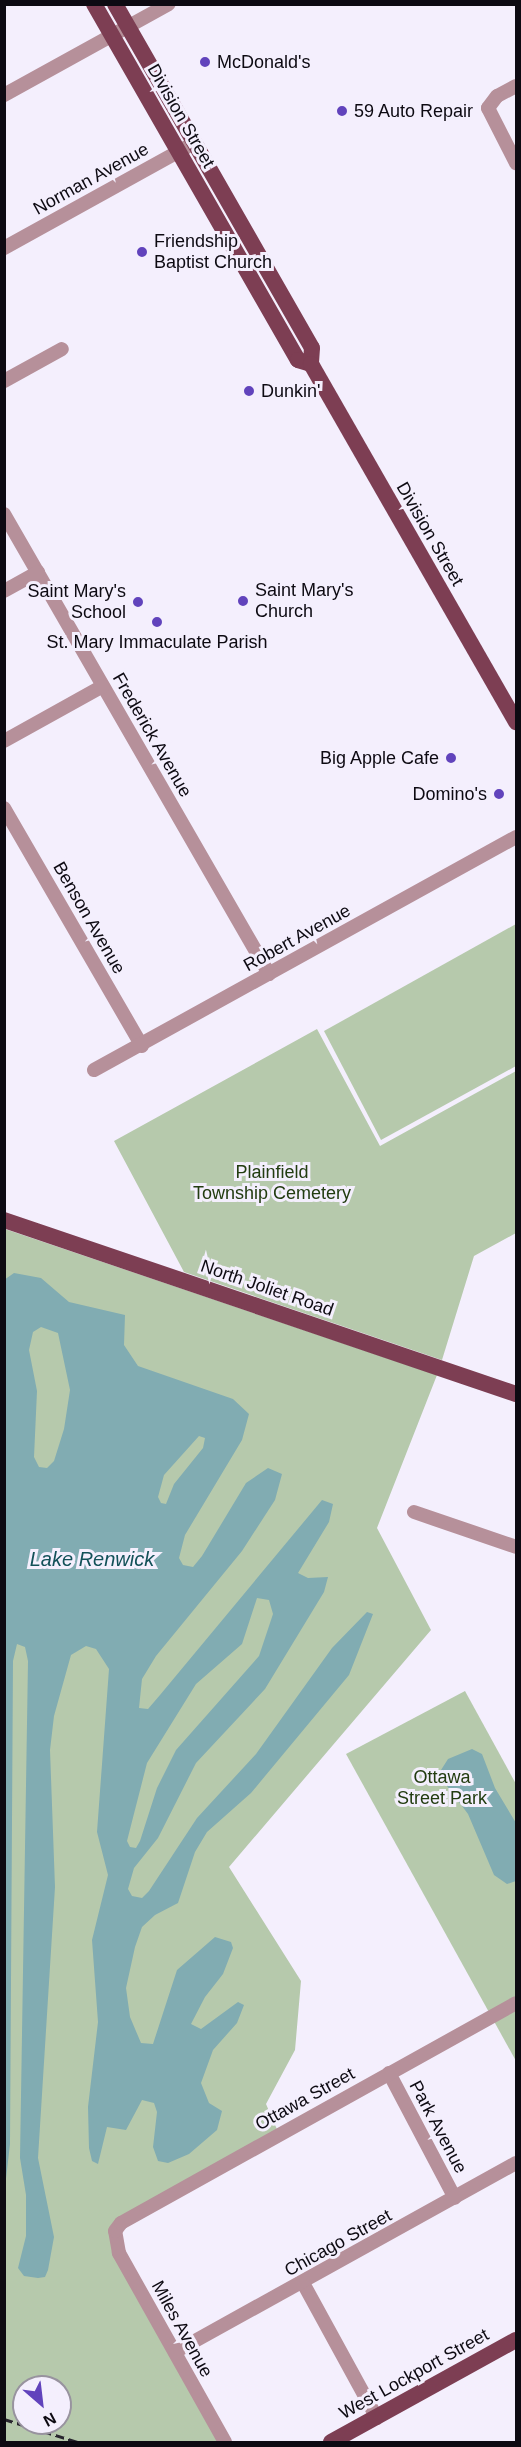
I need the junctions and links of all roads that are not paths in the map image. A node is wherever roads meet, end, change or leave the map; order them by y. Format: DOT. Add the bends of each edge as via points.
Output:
graph roads {
  1 [pos="94,4"];
  2 [pos="115,4"];
  3 [pos="169,4"];
  4 [pos="129,27"];
  5 [pos="113,36"];
  6 [pos="516,86"];
  7 [pos="4,95"];
  8 [pos="194,143"];
  9 [pos="178,151"];
  10 [pos="516,163"];
  11 [pos="4,248"];
  12 [pos="62,349"];
  13 [pos="311,364"];
  14 [pos="4,381"];
  15 [pos="4,514"];
  16 [pos="38,572"];
  17 [pos="4,591"];
  18 [pos="103,686"];
  19 [pos="516,722"];
  20 [pos="4,741"];
  21 [pos="4,808"];
  22 [pos="516,837"];
  23 [pos="269,974"];
  24 [pos="142,1046"];
  25 [pos="94,1070"];
  26 [pos="4,1220"];
  27 [pos="516,1394"];
  28 [pos="414,1512"];
  29 [pos="516,1546"];
  30 [pos="516,2003"];
  31 [pos="389,2073"];
  32 [pos="516,2163"];
  33 [pos="455,2198"];
  34 [pos="115,2231"];
  35 [pos="303,2283"];
  36 [pos="516,2340"];
  37 [pos="175,2352"];
  38 [pos="377,2418"];
  39 [pos="225,2442"];
  40 [pos="331,2442"];
  1 -- 5 [label="main road, Division Street"];
  2 -- 4 [label="main road, Division Street"];
  3 -- 4 [label="street"];
  4 -- 5 [label="street"];
  4 -- 8 [label="main road, Division Street"];
  5 -- 7 [label="street"];
  5 -- 9 [label="main road, Division Street"];
  6 -- 10 [label="street" via="497,96 488,108"];
  8 -- 9 [label="street, Norman Avenue"];
  8 -- 13 [label="main road, Division Street" via="312,348"];
  9 -- 11 [label="street, Norman Avenue"];
  9 -- 13 [label="main road, Division Street" via="298,360"];
  12 -- 14 [label="street"];
  13 -- 19 [label="main road, Division Street"];
  15 -- 16 [label="street, Frederick Avenue"];
  16 -- 17 [label="street"];
  16 -- 18 [label="street, Frederick Avenue"];
  18 -- 20 [label="street"];
  18 -- 23 [label="street, Frederick Avenue"];
  21 -- 24 [label="street, Benson Avenue"];
  22 -- 23 [label="street, Robert Avenue"];
  23 -- 24 [label="street, Robert Avenue"];
  24 -- 25 [label="street, Robert Avenue"];
  26 -- 27 [label="main road, North Joliet Road"];
  28 -- 29 [label="street"];
  30 -- 31 [label="street, Ottawa Street"];
  31 -- 33 [label="street, Park Avenue"];
  31 -- 34 [label="street, Ottawa Street" via="126,2219"];
  32 -- 33 [label="street, Chicago Street"];
  33 -- 35 [label="street, Chicago Street"];
  34 -- 37 [label="street, Miles Avenue" via="119,2253"];
  35 -- 37 [label="street, Chicago Street"];
  35 -- 38 [label="street"];
  36 -- 38 [label="main road, West Lockport Street"];
  37 -- 39 [label="street, Miles Avenue"];
  38 -- 40 [label="main road, West Lockport Street"];
}
